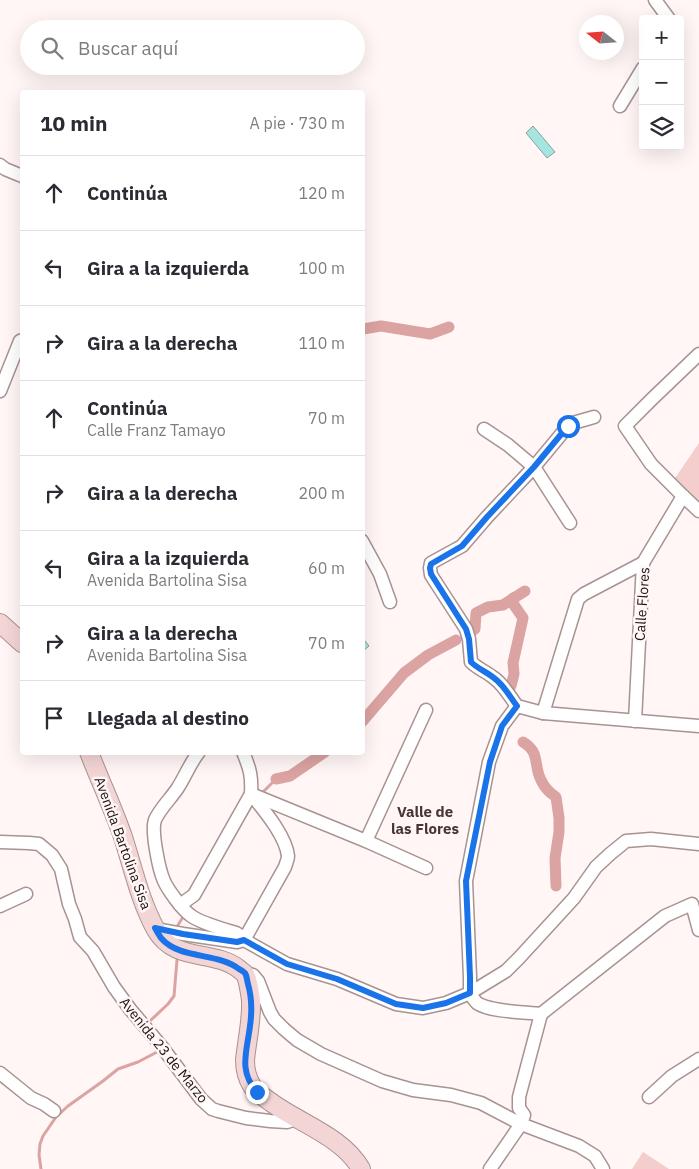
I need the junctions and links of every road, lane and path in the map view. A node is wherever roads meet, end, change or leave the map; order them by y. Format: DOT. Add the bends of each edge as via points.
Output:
graph roads {
  1 [pos="655,0"];
  2 [pos="667,15"];
  3 [pos="639,75"];
  4 [pos="620,106"];
  5 [pos="0,165"];
  6 [pos="20,175"];
  7 [pos="20,341"];
  8 [pos="699,354"];
  9 [pos="0,391"];
  10 [pos="594,417"];
  11 [pos="484,429"];
  12 [pos="534,467"];
  13 [pos="683,496"];
  14 [pos="699,510"];
  15 [pos="570,523"];
  16 [pos="365,546"];
  17 [pos="644,563"];
  18 [pos="390,602"];
  19 [pos="0,623"];
  20 [pos="20,641"];
  21 [pos="517,706"];
  22 [pos="426,710"];
  23 [pos="544,712"];
  24 [pos="634,721"];
  25 [pos="699,726"];
  26 [pos="90,755"];
  27 [pos="197,755"];
  28 [pos="244,755"];
  29 [pos="251,794"];
  30 [pos="366,841"];
  31 [pos="0,842"];
  32 [pos="699,844"];
  33 [pos="426,868"];
  34 [pos="26,894"];
  35 [pos="180,904"];
  36 [pos="0,906"];
  37 [pos="155,928"];
  38 [pos="699,930"];
  39 [pos="244,940"];
  40 [pos="245,973"];
  41 [pos="470,993"];
  42 [pos="541,1014"];
  43 [pos="699,1059"];
  44 [pos="0,1073"];
  45 [pos="649,1097"];
  46 [pos="54,1111"];
  47 [pos="296,1119"];
  48 [pos="521,1124"];
  49 [pos="361,1169"];
  50 [pos="490,1169"];
  51 [pos="603,1169"];
  1 -- 2 [label="street"];
  3 -- 4 [label="street"];
  5 -- 6 [label="street"];
  7 -- 9 [label="street"];
  8 -- 13 [label="street" via="625,426 651,464"];
  10 -- 12 [label="street" via="568,426"];
  11 -- 12 [label="street"];
  12 -- 15 [label="street"];
  12 -- 21 [label="street" via="462,546 431,564 430,568 466,629 471,662 496,678"];
  13 -- 14 [label="street"];
  13 -- 17 [label="street, Calle Flores"];
  16 -- 18 [label="street"];
  17 -- 23 [label="street" via="578,599"];
  17 -- 24 [label="street, Calle Flores"];
  19 -- 20 [label="street"];
  21 -- 23 [label="street"];
  21 -- 41 [label="street" via="502,726 490,762 466,881"];
  22 -- 30 [label="street"];
  23 -- 24 [label="street"];
  24 -- 25 [label="street"];
  26 -- 37 [label="street, Avenida Bartolina Sisa"];
  27 -- 35 [label="street" via="155,820 160,869 164,882"];
  28 -- 29 [label="street" via="252,778"];
  29 -- 30 [label="street"];
  29 -- 35 [label="street" via="194,895"];
  29 -- 39 [label="street" via="278,830 288,859"];
  30 -- 33 [label="street"];
  31 -- 47 [label="street, Avenida 23 de Marzo" via="38,844 52,855 61,870 80,937 93,951 114,987 201,1100 212,1109 246,1118 286,1122"];
  32 -- 41 [label="street" via="626,841 596,867 574,898 506,971"];
  34 -- 36 [label="street"];
  35 -- 39 [label="street" via="196,919 236,933"];
  37 -- 39 [label="street" via="237,942"];
  37 -- 40 [label="street, Avenida Bartolina Sisa" via="172,947 227,961"];
  38 -- 42 [label="street" via="692,904 665,916"];
  39 -- 41 [label="street" via="287,964 337,979 396,1004 423,1008"];
  40 -- 47 [label="street" via="251,998 245,1060 249,1080 257,1092"];
  40 -- 48 [label="street" via="258,981 274,1019 297,1040 321,1054 382,1081 481,1103"];
  41 -- 42 [label="street" via="473,1000 491,1008"];
  42 -- 48 [label="street" via="519,1097 519,1108 524,1115"];
  43 -- 45 [label="street" via="672,1076"];
  44 -- 46 [label="street" via="31,1098"];
  47 -- 49 [label="street" via="346,1149"];
  48 -- 50 [label="street"];
  48 -- 51 [label="street" via="579,1146 595,1156"];
}
